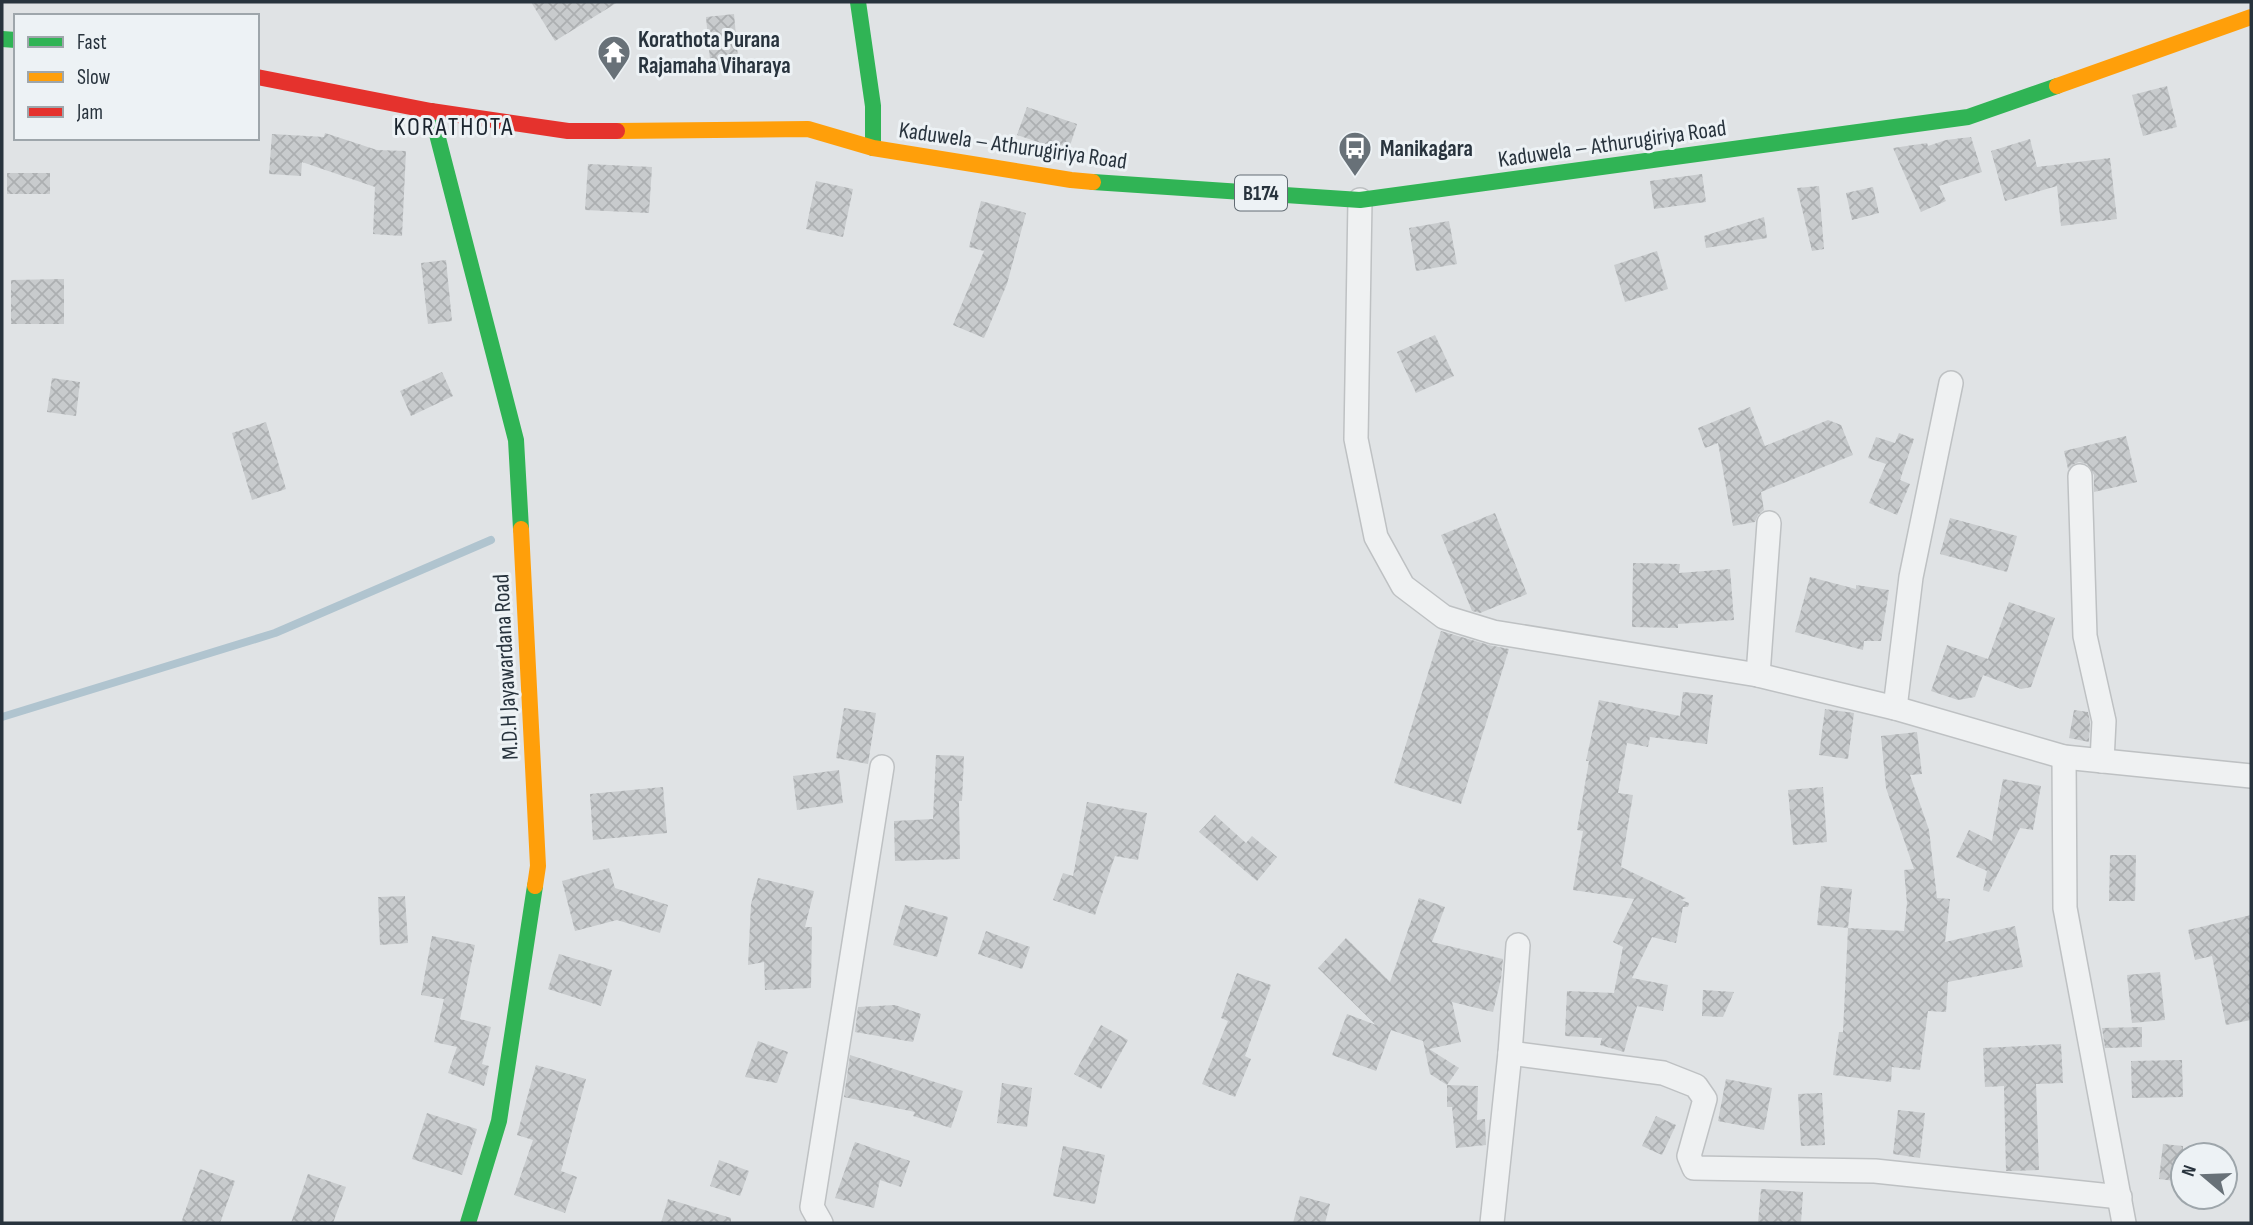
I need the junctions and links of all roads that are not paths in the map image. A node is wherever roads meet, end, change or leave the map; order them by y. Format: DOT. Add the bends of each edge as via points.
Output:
graph roads {
  1 [pos="858,2"];
  2 [pos="2251,17"];
  3 [pos="259,77"];
  4 [pos="431,111"];
  5 [pos="873,148"];
  6 [pos="1360,200"];
  7 [pos="1951,383"];
  8 [pos="2080,476"];
  9 [pos="1769,523"];
  10 [pos="1758,675"];
  11 [pos="1895,708"];
  12 [pos="2064,757"];
  13 [pos="2102,761"];
  14 [pos="882,767"];
  15 [pos="2251,776"];
  16 [pos="1518,945"];
  17 [pos="1510,1053"];
  18 [pos="2120,1197"];
  19 [pos="468,1223"];
  20 [pos="821,1223"];
  21 [pos="1492,1223"];
  22 [pos="2124,1223"];
  1 -- 5 [label="main road" via="873,106"];
  2 -- 6 [label="main road, Kaduwela – Athurugiriya Road / B174" via="1968,117"];
  3 -- 4 [label="main road, Kaduwela – Athurugiriya Road / B174"];
  4 -- 5 [label="main road, Kaduwela – Athurugiriya Road / B174" via="568,131 808,129"];
  4 -- 19 [label="main road, M.D.H Jayawardana Road" via="516,440 538,866 499,1121"];
  5 -- 6 [label="main road, Kaduwela – Athurugiriya Road / B174" via="1071,180"];
  6 -- 10 [label="street" via="1356,439 1376,537 1403,586 1444,617 1493,632"];
  7 -- 11 [label="street" via="1911,577"];
  8 -- 13 [label="street" via="2085,636 2104,721"];
  9 -- 10 [label="street"];
  10 -- 11 [label="street"];
  11 -- 12 [label="street"];
  12 -- 13 [label="street"];
  12 -- 18 [label="street" via="2065,908"];
  13 -- 15 [label="street"];
  14 -- 20 [label="street" via="812,1207"];
  16 -- 17 [label="street"];
  17 -- 18 [label="street" via="1663,1073 1696,1086 1705,1099 1689,1156 1694,1168 1875,1171"];
  17 -- 21 [label="street"];
  18 -- 22 [label="street"];
}
